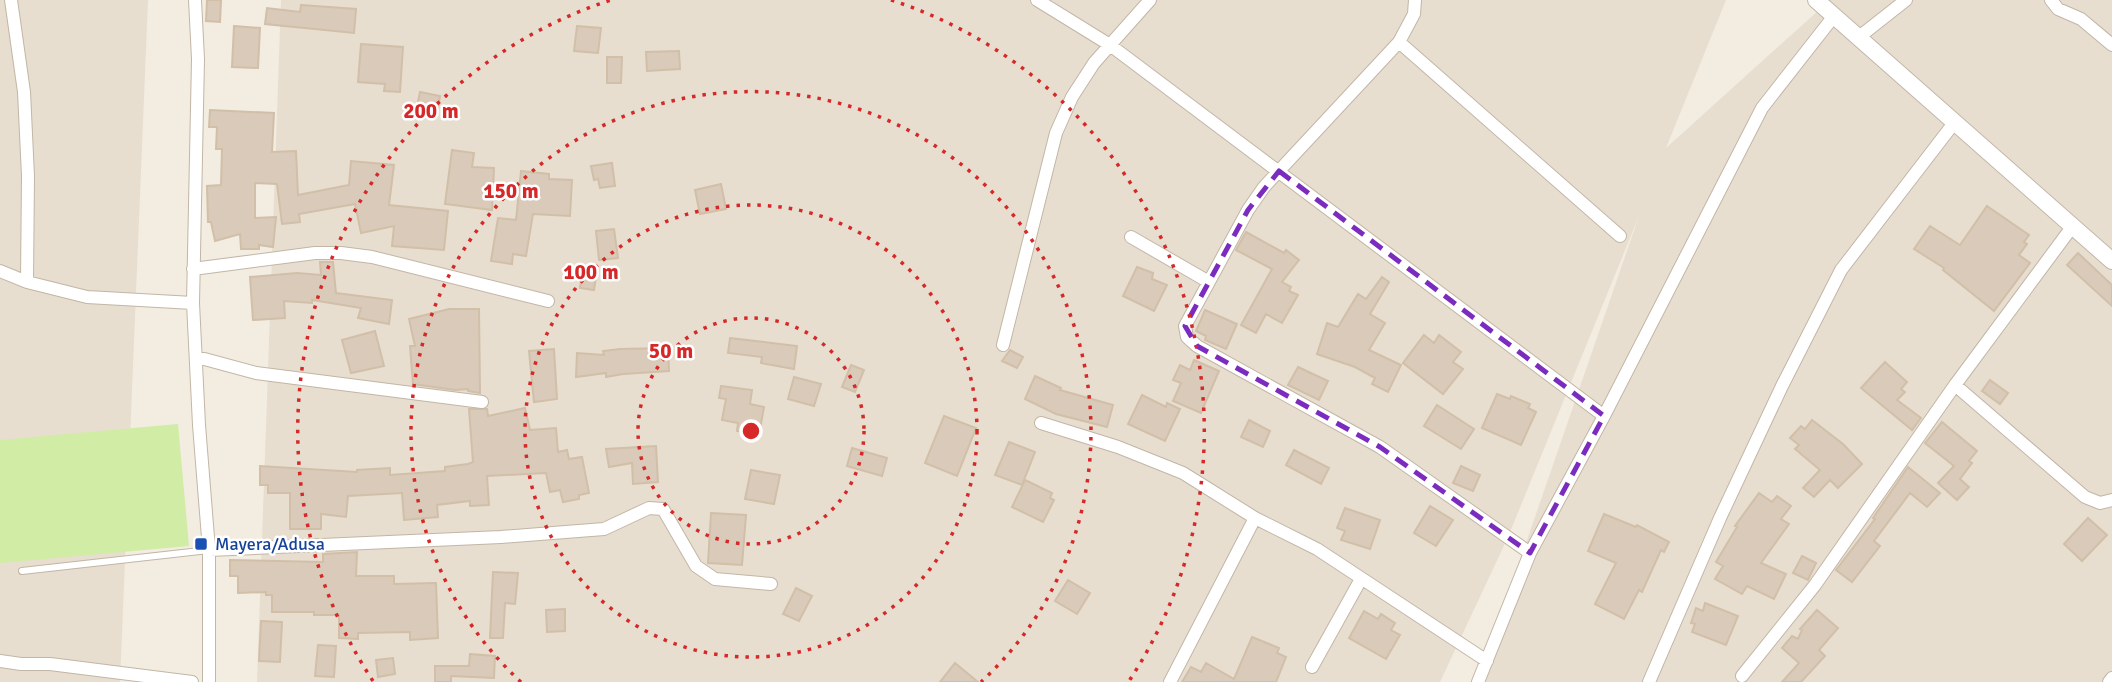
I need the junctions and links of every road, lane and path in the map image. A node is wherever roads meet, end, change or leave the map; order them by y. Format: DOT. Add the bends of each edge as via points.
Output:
graph roads {
  1 [pos="11,0"];
  2 [pos="195,0"];
  3 [pos="1037,0"];
  4 [pos="1150,0"];
  5 [pos="1415,0"];
  6 [pos="1816,0"];
  7 [pos="1906,0"];
  8 [pos="2051,0"];
  9 [pos="1834,16"];
  10 [pos="1859,37"];
  11 [pos="1399,42"];
  12 [pos="1111,45"];
  13 [pos="2112,45"];
  14 [pos="1954,123"];
  15 [pos="1279,172"];
  16 [pos="2072,227"];
  17 [pos="1620,236"];
  18 [pos="1131,237"];
  19 [pos="2112,261"];
  20 [pos="193,269"];
  21 [pos="0,271"];
  22 [pos="27,282"];
  23 [pos="1209,282"];
  24 [pos="548,301"];
  25 [pos="193,303"];
  26 [pos="1003,345"];
  27 [pos="197,358"];
  28 [pos="1955,385"];
  29 [pos="482,402"];
  30 [pos="1604,416"];
  31 [pos="1041,424"];
  32 [pos="2112,500"];
  33 [pos="1255,518"];
  34 [pos="209,550"];
  35 [pos="1530,553"];
  36 [pos="22,571"];
  37 [pos="1361,579"];
  38 [pos="771,584"];
  39 [pos="0,661"];
  40 [pos="1487,661"];
  41 [pos="1312,667"];
  42 [pos="1742,676"];
  43 [pos="192,682"];
  44 [pos="209,682"];
  45 [pos="1170,682"];
  46 [pos="1478,682"];
  47 [pos="1649,682"];
  1 -- 22 [label="street" via="24,92"];
  2 -- 20 [label="street"];
  3 -- 12 [label="street"];
  4 -- 12 [label="street"];
  5 -- 11 [label="street" via="1414,15"];
  6 -- 9 [label="street"];
  7 -- 10 [label="street"];
  8 -- 13 [label="street"];
  9 -- 10 [label="street"];
  9 -- 30 [label="street" via="1762,108"];
  10 -- 14 [label="street"];
  11 -- 15 [label="street"];
  11 -- 17 [label="street"];
  12 -- 15 [label="street"];
  12 -- 26 [label="street" via="1072,97 1056,133"];
  14 -- 16 [label="street"];
  14 -- 47 [label="street" via="1841,270 1726,506"];
  15 -- 23 [label="street" via="1248,210"];
  15 -- 30 [label="street"];
  16 -- 19 [label="street"];
  16 -- 28 [label="street"];
  18 -- 23 [label="street"];
  20 -- 24 [label="street" via="341,253"];
  20 -- 25 [label="street"];
  21 -- 22 [label="street"];
  22 -- 25 [label="street" via="86,297"];
  23 -- 35 [label="street" via="1185,327 1187,337 1380,447"];
  25 -- 27 [label="street"];
  27 -- 29 [label="street" via="256,373"];
  27 -- 34 [label="street"];
  28 -- 32 [label="street" via="2085,497 2100,503"];
  28 -- 42 [label="street" via="1815,585"];
  30 -- 35 [label="street"];
  31 -- 33 [label="street" via="1183,473"];
  33 -- 37 [label="street" via="1317,548"];
  33 -- 45 [label="street"];
  34 -- 36 [label="lane"];
  34 -- 38 [label="street" via="604,528 649,508 663,509 696,566 715,579"];
  34 -- 44 [label="street"];
  35 -- 40 [label="street"];
  37 -- 40 [label="street"];
  37 -- 41 [label="street"];
  39 -- 43 [label="street"];
  40 -- 46 [label="street"];
}
